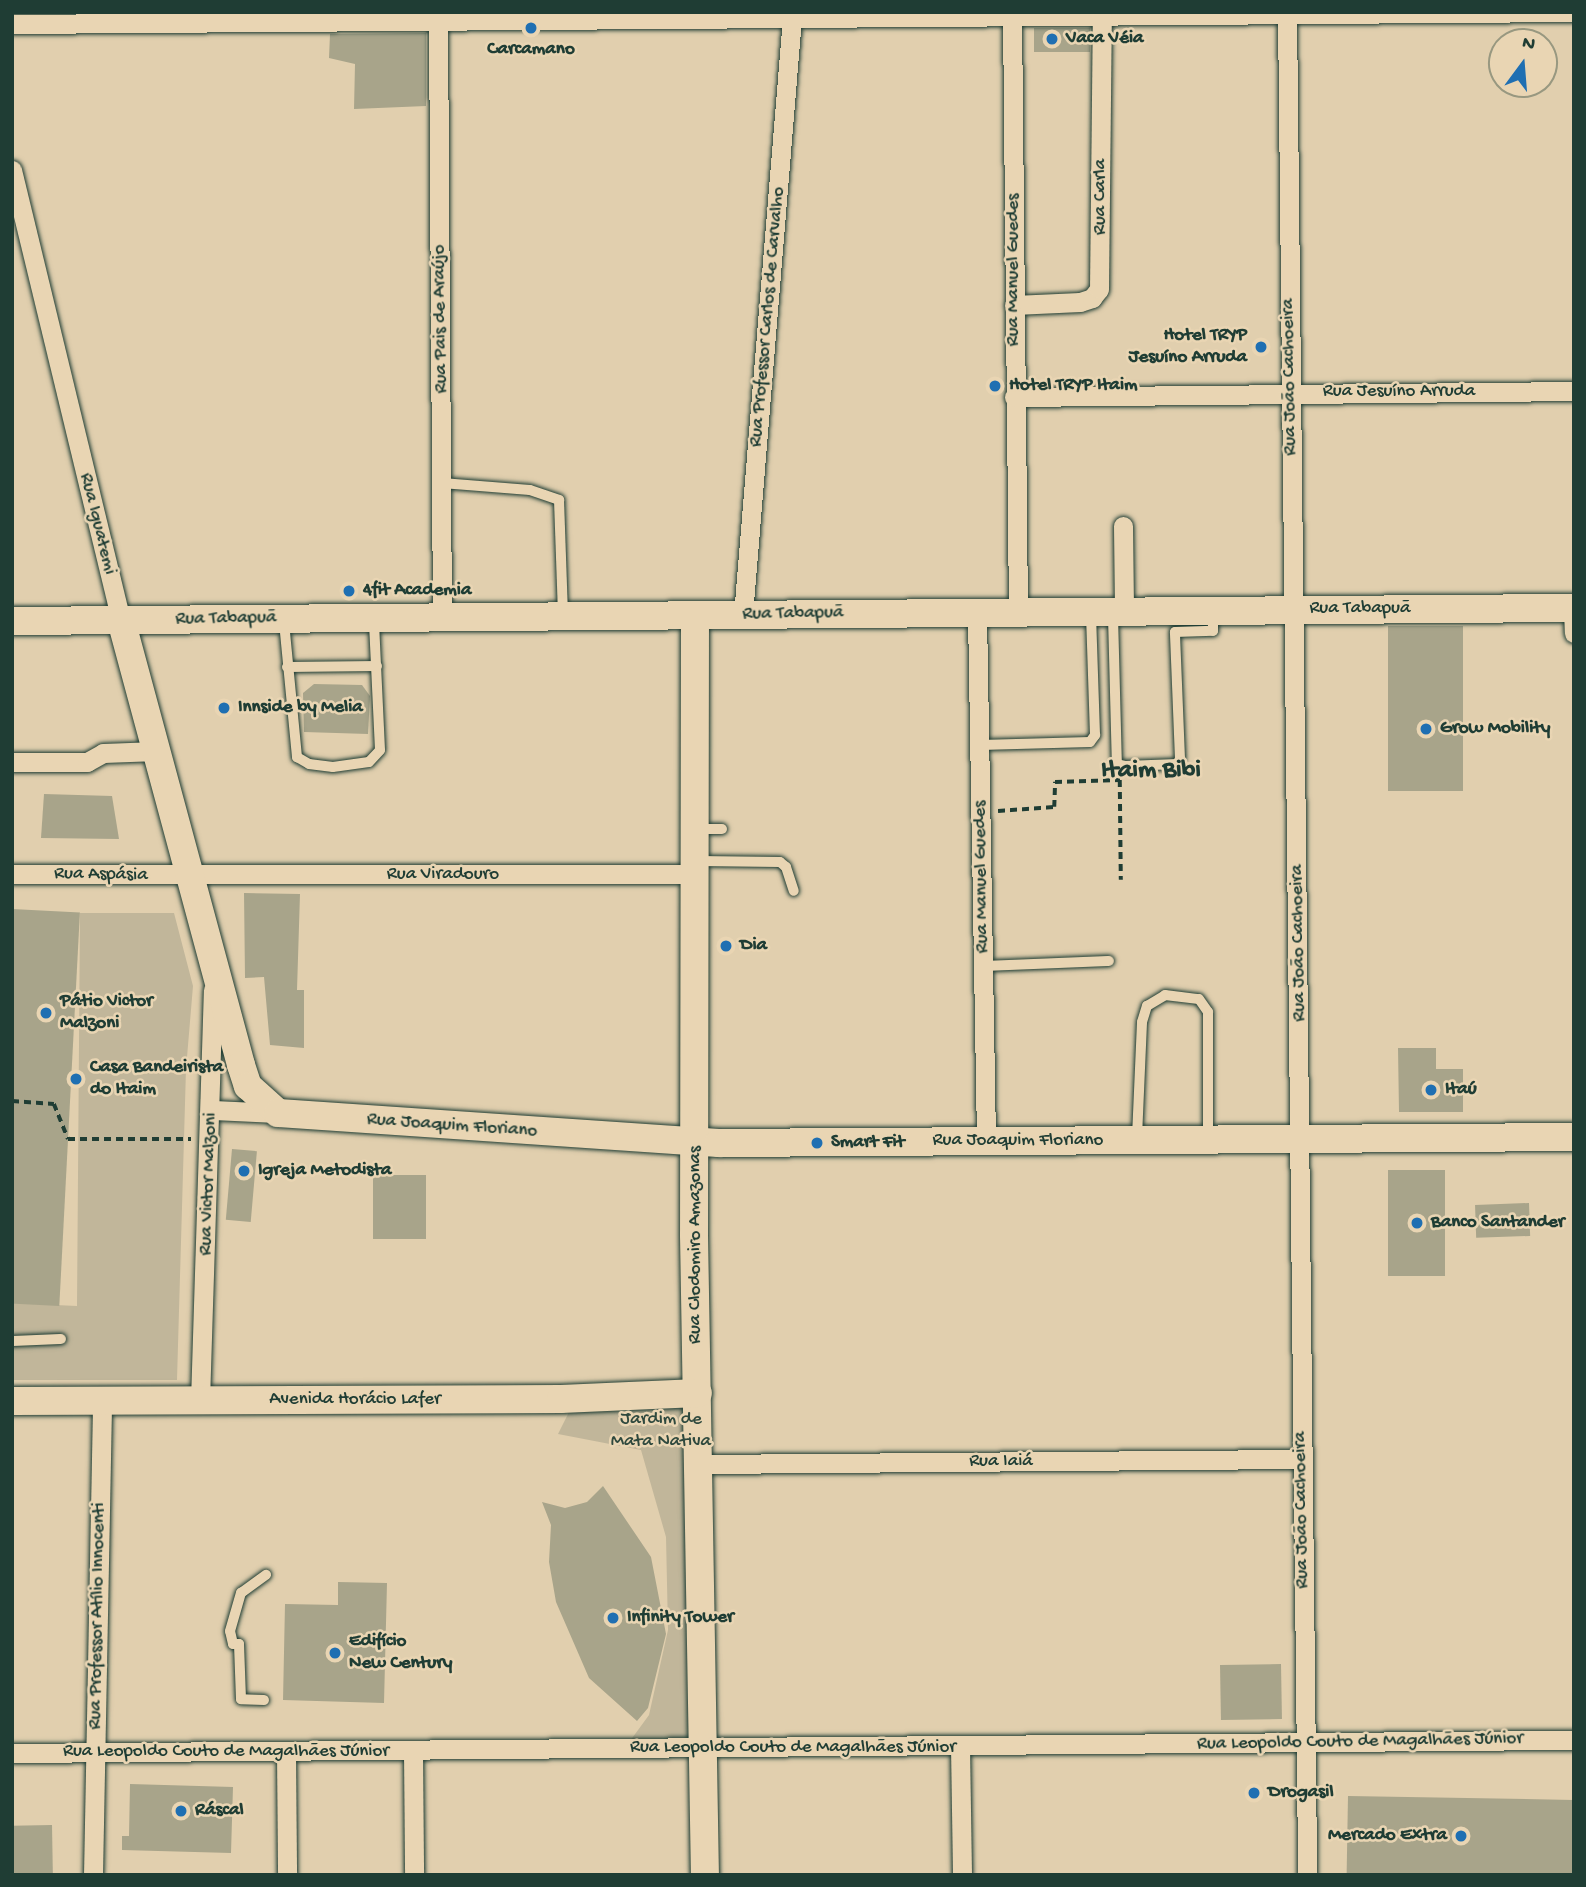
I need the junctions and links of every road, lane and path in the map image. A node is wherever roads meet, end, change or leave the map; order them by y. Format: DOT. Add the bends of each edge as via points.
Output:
graph roads {
  1 [pos="1573,12"];
  2 [pos="1287,13"];
  3 [pos="1012,14"];
  4 [pos="815,15"];
  5 [pos="520,16"];
  6 [pos="1102,16"];
  7 [pos="346,17"];
  8 [pos="121,18"];
  9 [pos="192,18"];
  10 [pos="792,18"];
  11 [pos="438,21"];
  12 [pos="12,24"];
  13 [pos="12,170"];
  14 [pos="1014,305"];
  15 [pos="1574,391"];
  16 [pos="1290,393"];
  17 [pos="1014,397"];
  18 [pos="442,483"];
  19 [pos="1123,526"];
  20 [pos="1574,608"];
  21 [pos="1294,610"];
  22 [pos="1213,611"];
  23 [pos="1018,612"];
  24 [pos="1109,612"];
  25 [pos="977,613"];
  26 [pos="695,615"];
  27 [pos="743,615"];
  28 [pos="564,616"];
  29 [pos="442,617"];
  30 [pos="284,618"];
  31 [pos="374,618"];
  32 [pos="121,620"];
  33 [pos="12,621"];
  34 [pos="1574,633"];
  35 [pos="377,666"];
  36 [pos="288,667"];
  37 [pos="979,746"];
  38 [pos="158,751"];
  39 [pos="12,762"];
  40 [pos="981,812"];
  41 [pos="696,867"];
  42 [pos="12,873"];
  43 [pos="190,876"];
  44 [pos="1121,880"];
  45 [pos="794,891"];
  46 [pos="1109,961"];
  47 [pos="983,966"];
  48 [pos="213,967"];
  49 [pos="12,1101"];
  50 [pos="212,1110"];
  51 [pos="278,1113"];
  52 [pos="211,1138"];
  53 [pos="1574,1138"];
  54 [pos="1208,1140"];
  55 [pos="1300,1140"];
  56 [pos="986,1141"];
  57 [pos="1137,1141"];
  58 [pos="696,1142"];
  59 [pos="61,1339"];
  60 [pos="12,1341"];
  61 [pos="698,1393"];
  62 [pos="102,1400"];
  63 [pos="12,1401"];
  64 [pos="200,1401"];
  65 [pos="1301,1459"];
  66 [pos="701,1464"];
  67 [pos="267,1575"];
  68 [pos="264,1700"];
  69 [pos="1574,1740"];
  70 [pos="1306,1744"];
  71 [pos="960,1746"];
  72 [pos="705,1748"];
  73 [pos="413,1751"];
  74 [pos="286,1752"];
  75 [pos="12,1753"];
  76 [pos="95,1753"];
  77 [pos="93,1875"];
  78 [pos="287,1875"];
  79 [pos="414,1875"];
  80 [pos="705,1875"];
  81 [pos="962,1875"];
  82 [pos="1307,1875"];
  1 -- 2 [label="street"];
  2 -- 6 [label="street"];
  2 -- 16 [label="street, Rua João Cachoeira"];
  3 -- 4 [label="street"];
  3 -- 6 [label="street"];
  3 -- 14 [label="street, Rua Manuel Guedes"];
  4 -- 10 [label="street"];
  5 -- 10 [label="street"];
  5 -- 11 [label="street"];
  6 -- 14 [label="street, Rua Carla" via="1099,289 1080,302"];
  7 -- 9 [label="street"];
  7 -- 11 [label="street"];
  8 -- 9 [label="street"];
  8 -- 12 [label="street"];
  10 -- 27 [label="street, Rua Professor Carlos de Carvalho"];
  11 -- 18 [label="street, Rua Pais de Araújo"];
  13 -- 32 [label="street, Rua Iguatemi"];
  14 -- 17 [label="street, Rua Manuel Guedes"];
  15 -- 16 [label="street, Rua Jesuíno Arruda"];
  16 -- 17 [label="street, Rua Jesuíno Arruda"];
  16 -- 21 [label="street, Rua João Cachoeira"];
  17 -- 23 [label="street, Rua Manuel Guedes"];
  18 -- 28 [label="lane" via="530,490 559,500"];
  18 -- 29 [label="street, Rua Pais de Araújo"];
  19 -- 24 [label="street"];
  20 -- 21 [label="street, Rua Tabapuã"];
  20 -- 34 [label="street"];
  21 -- 22 [label="street, Rua Tabapuã"];
  21 -- 55 [label="street, Rua João Cachoeira"];
  22 -- 24 [label="street, Rua Tabapuã"];
  22 -- 24 [label="lane" via="1213,632 1175,632 1180,759 1177,764 1126,766 1117,764"];
  23 -- 24 [label="street, Rua Tabapuã"];
  23 -- 25 [label="street, Rua Tabapuã"];
  24 -- 37 [label="lane" via="1095,735 1090,742"];
  25 -- 27 [label="street, Rua Tabapuã"];
  25 -- 37 [label="street, Rua Manuel Guedes"];
  26 -- 27 [label="street, Rua Tabapuã"];
  26 -- 28 [label="street, Rua Tabapuã"];
  26 -- 41 [label="street, Rua Clodomiro Amazonas" via="709,829"];
  28 -- 29 [label="street, Rua Tabapuã"];
  29 -- 31 [label="street, Rua Tabapuã"];
  30 -- 31 [label="street, Rua Tabapuã"];
  30 -- 32 [label="street, Rua Tabapuã"];
  30 -- 36 [label="lane"];
  31 -- 35 [label="lane"];
  32 -- 33 [label="street, Rua Tabapuã"];
  32 -- 38 [label="street, Rua Iguatemi"];
  35 -- 36 [label="lane"];
  35 -- 36 [label="lane" via="377,758 333,767 297,757"];
  37 -- 40 [label="street, Rua Manuel Guedes"];
  38 -- 39 [label="street" via="103,753 87,762"];
  38 -- 43 [label="street, Rua Iguatemi"];
  40 -- 44 [label="path" via="1054,807 1055,782 1120,780"];
  40 -- 47 [label="street, Rua Manuel Guedes"];
  41 -- 43 [label="street, Rua Viradouro"];
  41 -- 45 [label="lane" via="780,862"];
  41 -- 58 [label="street, Rua Clodomiro Amazonas"];
  42 -- 43 [label="street, Rua Aspásia"];
  43 -- 48 [label="street, Rua Victor Malzoni"];
  46 -- 47 [label="lane"];
  47 -- 56 [label="street, Rua Manuel Guedes"];
  48 -- 50 [label="street, Rua Victor Malzoni"];
  48 -- 51 [label="street, Rua Victor Malzoni" via="248,1086"];
  49 -- 52 [label="path" via="54,1104 68,1139"];
  50 -- 51 [label="street, Rua Joaquim Floriano"];
  50 -- 52 [label="street, Rua Victor Malzoni"];
  51 -- 58 [label="street, Rua Joaquim Floriano"];
  52 -- 64 [label="street, Rua Victor Malzoni"];
  53 -- 55 [label="street, Rua Joaquim Floriano"];
  54 -- 55 [label="street, Rua Joaquim Floriano"];
  54 -- 57 [label="street, Rua Joaquim Floriano"];
  54 -- 57 [label="lane" via="1208,1012 1199,999 1165,995 1147,1006 1142,1022"];
  55 -- 65 [label="street, Rua João Cachoeira"];
  56 -- 57 [label="street, Rua Joaquim Floriano"];
  56 -- 58 [label="street, Rua Joaquim Floriano"];
  58 -- 61 [label="street, Rua Clodomiro Amazonas"];
  59 -- 60 [label="lane"];
  61 -- 64 [label="street, Avenida Horácio Lafer"];
  61 -- 66 [label="street, Rua Clodomiro Amazonas"];
  62 -- 63 [label="street, Avenida Horácio Lafer"];
  62 -- 64 [label="street, Avenida Horácio Lafer"];
  62 -- 76 [label="street, Rua Professor Atílio Innocenti"];
  65 -- 66 [label="street, Rua Iaiá"];
  65 -- 70 [label="street, Rua João Cachoeira"];
  66 -- 72 [label="street, Rua Clodomiro Amazonas"];
  67 -- 68 [label="lane" via="241,1593 230,1631 233,1644 239,1644 242,1699"];
  69 -- 70 [label="street, Rua Leopoldo Couto de Magalhães Júnior"];
  70 -- 71 [label="street, Rua Leopoldo Couto de Magalhães Júnior"];
  70 -- 82 [label="street, Rua João Cachoeira"];
  71 -- 72 [label="street, Rua Leopoldo Couto de Magalhães Júnior"];
  71 -- 81 [label="street"];
  72 -- 73 [label="street, Rua Leopoldo Couto de Magalhães Júnior"];
  72 -- 80 [label="street, Rua Clodomiro Amazonas"];
  73 -- 74 [label="street, Rua Leopoldo Couto de Magalhães Júnior"];
  73 -- 79 [label="street"];
  74 -- 76 [label="street, Rua Leopoldo Couto de Magalhães Júnior"];
  74 -- 78 [label="street"];
  75 -- 76 [label="street, Rua Leopoldo Couto de Magalhães Júnior"];
  76 -- 77 [label="street, Rua Professor Atílio Innocenti"];
}
